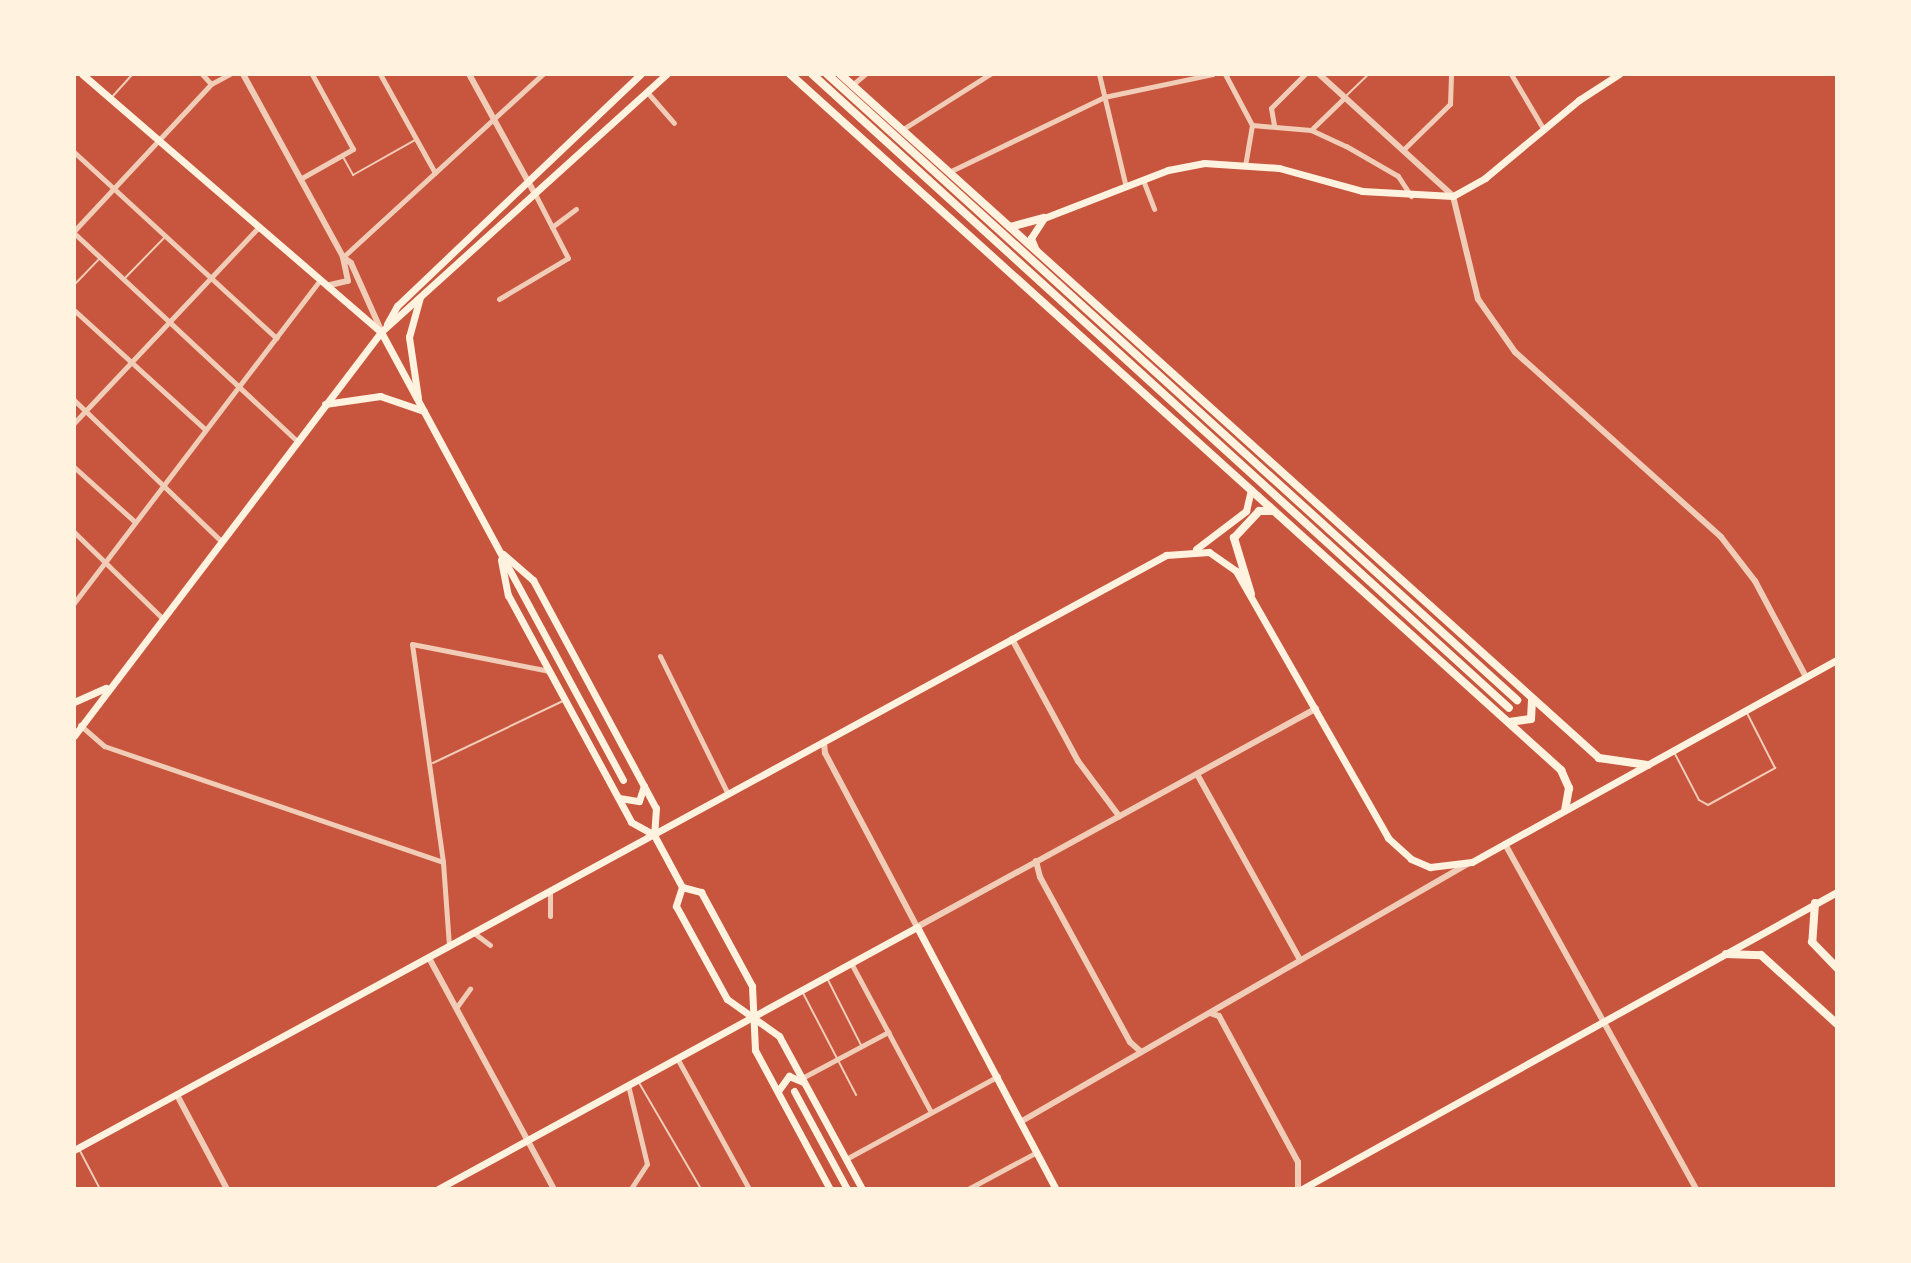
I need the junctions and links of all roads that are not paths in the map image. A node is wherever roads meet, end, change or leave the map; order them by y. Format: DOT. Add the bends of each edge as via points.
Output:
graph roads {
  1 [pos="82,74"];
  2 [pos="133,74"];
  3 [pos="202,74"];
  4 [pos="230,74"];
  5 [pos="243,74"];
  6 [pos="312,74"];
  7 [pos="380,74"];
  8 [pos="469,74"];
  9 [pos="543,74"];
  10 [pos="641,74"];
  11 [pos="667,74"];
  12 [pos="790,74"];
  13 [pos="812,74"];
  14 [pos="827,74"];
  15 [pos="840,74"];
  16 [pos="865,74"];
  17 [pos="990,74"];
  18 [pos="1099,74"];
  19 [pos="1213,74"];
  20 [pos="1225,74"];
  21 [pos="1305,74"];
  22 [pos="1319,74"];
  23 [pos="1369,74"];
  24 [pos="1451,74"];
  25 [pos="1511,74"];
  26 [pos="1619,74"];
  27 [pos="211,84"];
  28 [pos="852,85"];
  29 [pos="647,92"];
  30 [pos="1104,97"];
  31 [pos="1345,97"];
  32 [pos="110,99"];
  33 [pos="494,120"];
  34 [pos="674,123"];
  35 [pos="1252,125"];
  36 [pos="1274,125"];
  37 [pos="902,130"];
  38 [pos="1311,130"];
  39 [pos="1544,130"];
  40 [pos="416,140"];
  41 [pos="159,142"];
  42 [pos="1403,150"];
  43 [pos="74,152"];
  44 [pos="342,155"];
  45 [pos="1245,166"];
  46 [pos="948,172"];
  47 [pos="435,173"];
  48 [pos="299,180"];
  49 [pos="1143,180"];
  50 [pos="529,183"];
  51 [pos="1126,187"];
  52 [pos="113,190"];
  53 [pos="535,194"];
  54 [pos="1411,196"];
  55 [pos="1453,196"];
  56 [pos="576,209"];
  57 [pos="1154,209"];
  58 [pos="1044,218"];
  59 [pos="552,227"];
  60 [pos="1010,227"];
  61 [pos="257,229"];
  62 [pos="74,232"];
  63 [pos="165,237"];
  64 [pos="1036,252"];
  65 [pos="343,257"];
  66 [pos="100,258"];
  67 [pos="209,278"];
  68 [pos="123,280"];
  69 [pos="320,280"];
  70 [pos="74,285"];
  71 [pos="330,285"];
  72 [pos="421,294"];
  73 [pos="499,299"];
  74 [pos="74,310"];
  75 [pos="167,322"];
  76 [pos="381,332"];
  77 [pos="276,338"];
  78 [pos="129,363"];
  79 [pos="238,387"];
  80 [pos="74,400"];
  81 [pos="418,400"];
  82 [pos="323,405"];
  83 [pos="85,411"];
  84 [pos="424,411"];
  85 [pos="74,423"];
  86 [pos="205,429"];
  87 [pos="295,439"];
  88 [pos="74,467"];
  89 [pos="162,486"];
  90 [pos="1251,490"];
  91 [pos="1278,514"];
  92 [pos="135,522"];
  93 [pos="74,532"];
  94 [pos="219,539"];
  95 [pos="499,550"];
  96 [pos="1194,550"];
  97 [pos="105,562"];
  98 [pos="1251,594"];
  99 [pos="74,603"];
  100 [pos="161,617"];
  101 [pos="1012,639"];
  102 [pos="660,656"];
  103 [pos="1837,660"];
  104 [pos="549,671"];
  105 [pos="1806,677"];
  106 [pos="108,687"];
  107 [pos="1532,699"];
  108 [pos="565,700"];
  109 [pos="1517,700"];
  110 [pos="74,702"];
  111 [pos="1509,708"];
  112 [pos="1316,709"];
  113 [pos="1746,710"];
  114 [pos="1504,720"];
  115 [pos="77,722"];
  116 [pos="74,736"];
  117 [pos="824,742"];
  118 [pos="1673,751"];
  119 [pos="1647,765"];
  120 [pos="428,766"];
  121 [pos="1197,774"];
  122 [pos="623,780"];
  123 [pos="644,786"];
  124 [pos="728,794"];
  125 [pos="617,796"];
  126 [pos="1565,810"];
  127 [pos="1119,816"];
  128 [pos="654,835"];
  129 [pos="1505,844"];
  130 [pos="1036,861"];
  131 [pos="443,862"];
  132 [pos="1472,862"];
  133 [pos="682,887"];
  134 [pos="550,891"];
  135 [pos="1837,892"];
  136 [pos="1815,903"];
  137 [pos="550,916"];
  138 [pos="917,927"];
  139 [pos="474,933"];
  140 [pos="490,945"];
  141 [pos="449,947"];
  142 [pos="1726,954"];
  143 [pos="429,958"];
  144 [pos="1300,960"];
  145 [pos="851,963"];
  146 [pos="1837,968"];
  147 [pos="826,976"];
  148 [pos="470,989"];
  149 [pos="801,990"];
  150 [pos="456,1008"];
  151 [pos="1206,1015"];
  152 [pos="753,1016"];
  153 [pos="1606,1023"];
  154 [pos="1837,1024"];
  155 [pos="888,1032"];
  156 [pos="862,1046"];
  157 [pos="1141,1052"];
  158 [pos="677,1058"];
  159 [pos="838,1060"];
  160 [pos="998,1076"];
  161 [pos="637,1080"];
  162 [pos="804,1081"];
  163 [pos="628,1085"];
  164 [pos="794,1091"];
  165 [pos="778,1093"];
  166 [pos="177,1095"];
  167 [pos="856,1095"];
  168 [pos="931,1112"];
  169 [pos="1022,1121"];
  170 [pos="527,1140"];
  171 [pos="76,1149"];
  172 [pos="1037,1152"];
  173 [pos="846,1159"];
  174 [pos="700,1187"];
  175 [pos="100,1189"];
  176 [pos="227,1189"];
  177 [pos="438,1189"];
  178 [pos="554,1189"];
  179 [pos="631,1189"];
  180 [pos="749,1189"];
  181 [pos="830,1189"];
  182 [pos="847,1189"];
  183 [pos="862,1189"];
  184 [pos="968,1189"];
  185 [pos="1056,1189"];
  186 [pos="1300,1189"];
  187 [pos="1696,1189"];
  1 -- 32 [label="main road"];
  2 -- 32 [label="lane"];
  3 -- 27 [label="street"];
  4 -- 27 [label="street"];
  5 -- 48 [label="street"];
  6 -- 44 [label="street" via="353,149"];
  7 -- 40 [label="street"];
  8 -- 33 [label="street"];
  9 -- 33 [label="street"];
  10 -- 50 [label="main road"];
  11 -- 29 [label="main road"];
  12 -- 90 [label="main road"];
  13 -- 111 [label="main road"];
  14 -- 109 [label="main road"];
  15 -- 28 [label="main road"];
  16 -- 28 [label="street"];
  17 -- 37 [label="street"];
  18 -- 30 [label="street"];
  19 -- 30 [label="street"];
  20 -- 35 [label="street"];
  21 -- 36 [label="street" via="1271,108"];
  22 -- 31 [label="street"];
  23 -- 31 [label="lane"];
  24 -- 42 [label="street" via="1450,104"];
  25 -- 39 [label="street"];
  26 -- 39 [label="main road"];
  27 -- 41 [label="street"];
  28 -- 37 [label="main road"];
  29 -- 34 [label="street"];
  29 -- 53 [label="main road"];
  30 -- 46 [label="street"];
  30 -- 51 [label="street"];
  31 -- 38 [label="street"];
  31 -- 42 [label="street"];
  32 -- 41 [label="main road"];
  33 -- 47 [label="street"];
  33 -- 50 [label="street"];
  35 -- 36 [label="street"];
  35 -- 45 [label="street"];
  36 -- 38 [label="street"];
  37 -- 46 [label="main road"];
  38 -- 54 [label="street" via="1398,176"];
  39 -- 55 [label="main road" via="1485,178"];
  40 -- 44 [label="lane" via="353,175"];
  40 -- 47 [label="street"];
  41 -- 52 [label="street"];
  41 -- 61 [label="main road"];
  42 -- 55 [label="street"];
  43 -- 52 [label="street"];
  44 -- 48 [label="street"];
  45 -- 49 [label="main road" via="1204,163"];
  45 -- 54 [label="main road" via="1279,168 1362,191"];
  46 -- 60 [label="main road"];
  47 -- 65 [label="street"];
  48 -- 65 [label="street"];
  49 -- 51 [label="main road"];
  49 -- 57 [label="street"];
  50 -- 53 [label="street"];
  50 -- 76 [label="main road" via="397,306"];
  51 -- 58 [label="main road"];
  52 -- 62 [label="street"];
  52 -- 63 [label="street"];
  53 -- 59 [label="street"];
  53 -- 72 [label="main road"];
  54 -- 55 [label="main road"];
  55 -- 105 [label="street" via="1478,299 1515,352 1721,537 1755,581"];
  56 -- 59 [label="street"];
  58 -- 60 [label="main road"];
  58 -- 64 [label="main road" via="1031,238"];
  59 -- 73 [label="street" via="568,258"];
  60 -- 64 [label="main road"];
  61 -- 67 [label="street"];
  61 -- 69 [label="main road"];
  62 -- 66 [label="street"];
  63 -- 67 [label="street"];
  63 -- 68 [label="lane"];
  64 -- 107 [label="main road"];
  65 -- 71 [label="street" via="348,281"];
  65 -- 76 [label="street" via="351,263"];
  66 -- 68 [label="street"];
  66 -- 70 [label="lane"];
  67 -- 75 [label="street"];
  67 -- 77 [label="street"];
  68 -- 75 [label="street"];
  69 -- 71 [label="main road"];
  69 -- 77 [label="street"];
  71 -- 76 [label="main road"];
  72 -- 76 [label="main road"];
  72 -- 81 [label="main road" via="409,337"];
  74 -- 78 [label="street"];
  75 -- 78 [label="street"];
  75 -- 79 [label="street"];
  76 -- 81 [label="main road"];
  76 -- 82 [label="main road"];
  77 -- 79 [label="street"];
  78 -- 83 [label="street"];
  78 -- 86 [label="street"];
  79 -- 86 [label="street"];
  79 -- 87 [label="street"];
  80 -- 83 [label="street"];
  81 -- 84 [label="main road"];
  82 -- 84 [label="main road" via="380,396"];
  82 -- 87 [label="main road"];
  83 -- 85 [label="street"];
  83 -- 89 [label="street"];
  84 -- 95 [label="main road"];
  86 -- 89 [label="street"];
  87 -- 94 [label="main road"];
  88 -- 92 [label="street"];
  89 -- 92 [label="street"];
  89 -- 94 [label="street"];
  90 -- 91 [label="main road"];
  90 -- 96 [label="main road" via="1246,511"];
  91 -- 98 [label="main road" via="1263,510 1234,538"];
  91 -- 114 [label="main road"];
  92 -- 97 [label="street"];
  93 -- 97 [label="street"];
  94 -- 100 [label="main road"];
  95 -- 104 [label="main road" via="508,595"];
  95 -- 122 [label="main road"];
  95 -- 123 [label="main road" via="533,580"];
  96 -- 98 [label="main road" via="1230,564"];
  96 -- 101 [label="main road" via="1166,555"];
  97 -- 99 [label="street"];
  97 -- 100 [label="street"];
  98 -- 112 [label="main road"];
  100 -- 106 [label="main road"];
  101 -- 117 [label="main road"];
  101 -- 127 [label="street" via="1078,761"];
  102 -- 124 [label="street"];
  103 -- 105 [label="main road"];
  104 -- 108 [label="main road"];
  104 -- 120 [label="street" via="412,644"];
  105 -- 113 [label="main road"];
  106 -- 110 [label="main road"];
  106 -- 115 [label="main road"];
  107 -- 114 [label="main road" via="1531,719 1516,724"];
  107 -- 119 [label="main road" via="1599,758"];
  108 -- 120 [label="lane"];
  108 -- 125 [label="main road"];
  112 -- 121 [label="street"];
  112 -- 132 [label="main road" via="1399,850 1437,868"];
  113 -- 118 [label="main road"];
  113 -- 118 [label="lane" via="1775,768 1708,805 1699,800"];
  114 -- 126 [label="main road" via="1567,779 1570,797"];
  115 -- 116 [label="main road"];
  115 -- 131 [label="street" via="104,746 129,756"];
  117 -- 124 [label="main road"];
  117 -- 138 [label="street" via="825,753"];
  118 -- 119 [label="main road"];
  119 -- 126 [label="main road"];
  120 -- 131 [label="street"];
  121 -- 127 [label="street"];
  121 -- 144 [label="street"];
  123 -- 125 [label="main road" via="633,803"];
  123 -- 128 [label="main road" via="656,808"];
  124 -- 128 [label="main road"];
  125 -- 128 [label="main road" via="631,822"];
  126 -- 129 [label="main road"];
  127 -- 130 [label="street"];
  128 -- 133 [label="main road"];
  128 -- 134 [label="main road"];
  129 -- 132 [label="main road"];
  129 -- 153 [label="street"];
  130 -- 138 [label="street"];
  130 -- 157 [label="street" via="1116,1017"];
  131 -- 141 [label="street"];
  132 -- 144 [label="street"];
  133 -- 152 [label="main road" via="701,892 752,986"];
  133 -- 152 [label="main road" via="676,906 727,999"];
  134 -- 137 [label="street"];
  134 -- 139 [label="main road"];
  135 -- 136 [label="main road"];
  136 -- 142 [label="main road"];
  136 -- 146 [label="main road" via="1812,942"];
  138 -- 145 [label="main road"];
  138 -- 160 [label="main road"];
  139 -- 140 [label="street"];
  139 -- 141 [label="main road"];
  141 -- 143 [label="main road"];
  142 -- 153 [label="main road"];
  142 -- 154 [label="main road" via="1761,955"];
  143 -- 150 [label="street"];
  143 -- 166 [label="main road"];
  144 -- 151 [label="street"];
  145 -- 147 [label="main road"];
  145 -- 155 [label="street"];
  147 -- 149 [label="main road"];
  147 -- 156 [label="lane"];
  148 -- 150 [label="street"];
  149 -- 152 [label="main road"];
  149 -- 159 [label="lane"];
  150 -- 170 [label="street"];
  151 -- 157 [label="street"];
  151 -- 186 [label="street" via="1219,1016 1298,1162"];
  152 -- 158 [label="main road"];
  152 -- 162 [label="main road" via="779,1036"];
  152 -- 165 [label="main road" via="755,1050"];
  153 -- 186 [label="main road"];
  153 -- 187 [label="street"];
  155 -- 156 [label="street"];
  155 -- 168 [label="street"];
  156 -- 159 [label="street"];
  157 -- 169 [label="street"];
  158 -- 161 [label="main road"];
  158 -- 180 [label="street"];
  159 -- 162 [label="street"];
  159 -- 167 [label="lane"];
  160 -- 168 [label="street"];
  160 -- 169 [label="main road"];
  161 -- 163 [label="main road"];
  161 -- 174 [label="lane"];
  162 -- 165 [label="main road" via="789,1076"];
  162 -- 173 [label="main road"];
  163 -- 170 [label="main road"];
  163 -- 179 [label="street" via="647,1164"];
  164 -- 182 [label="main road"];
  165 -- 181 [label="main road"];
  166 -- 171 [label="main road"];
  166 -- 176 [label="street"];
  168 -- 173 [label="street"];
  169 -- 172 [label="main road"];
  170 -- 177 [label="main road"];
  170 -- 178 [label="street"];
  171 -- 175 [label="lane"];
  172 -- 184 [label="street"];
  172 -- 185 [label="main road"];
  173 -- 183 [label="main road"];
}
